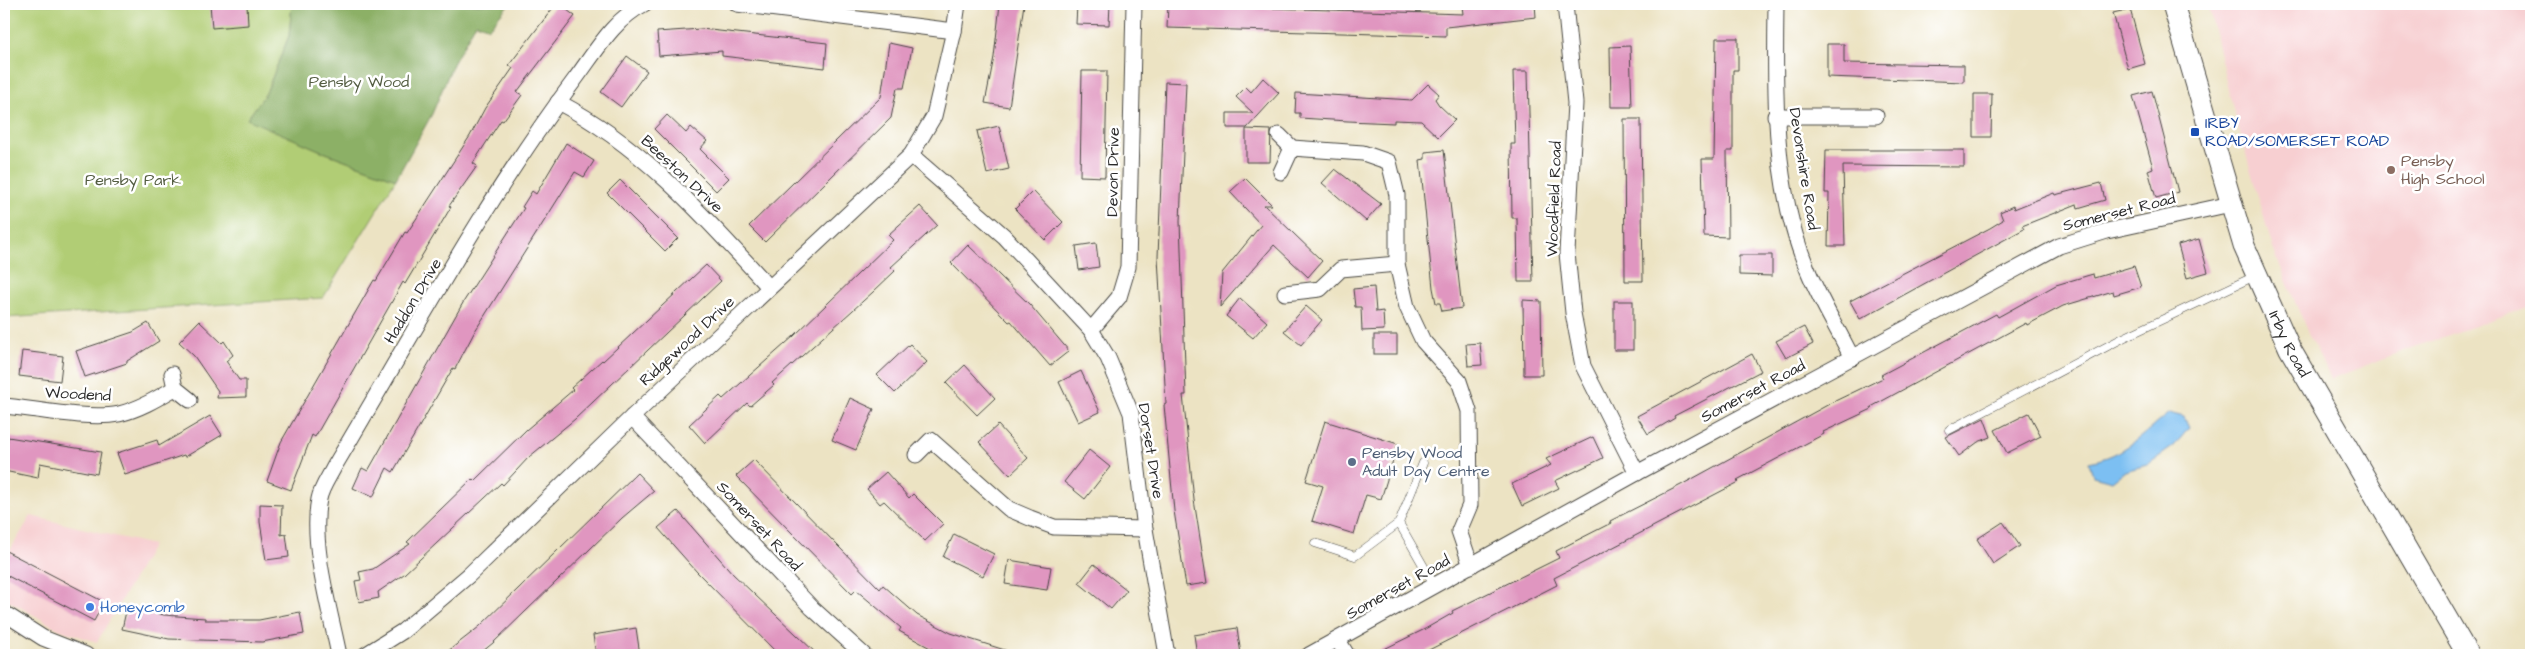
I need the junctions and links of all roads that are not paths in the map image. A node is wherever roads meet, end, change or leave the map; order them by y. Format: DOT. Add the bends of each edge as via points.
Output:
graph roads {
  1 [pos="644,4"];
  2 [pos="737,4"];
  3 [pos="958,4"];
  4 [pos="1134,4"];
  5 [pos="1565,4"];
  6 [pos="1776,4"];
  7 [pos="2173,4"];
  8 [pos="954,31"];
  9 [pos="558,102"];
  10 [pos="1775,116"];
  11 [pos="1876,116"];
  12 [pos="1279,135"];
  13 [pos="1292,148"];
  14 [pos="910,155"];
  15 [pos="1281,172"];
  16 [pos="2231,204"];
  17 [pos="1397,264"];
  18 [pos="2257,275"];
  19 [pos="769,287"];
  20 [pos="1285,293"];
  21 [pos="1091,330"];
  22 [pos="1852,358"];
  23 [pos="190,400"];
  24 [pos="4,406"];
  25 [pos="632,418"];
  26 [pos="1949,430"];
  27 [pos="916,455"];
  28 [pos="1423,463"];
  29 [pos="1637,473"];
  30 [pos="1399,523"];
  31 [pos="1145,529"];
  32 [pos="1315,543"];
  33 [pos="1471,566"];
  34 [pos="1435,586"];
  35 [pos="4,613"];
  36 [pos="1338,640"];
  37 [pos="86,655"];
  38 [pos="339,655"];
  39 [pos="365,655"];
  40 [pos="864,655"];
  41 [pos="1167,655"];
  42 [pos="1309,655"];
  43 [pos="1347,655"];
  44 [pos="2468,655"];
  1 -- 9 [label="street, Haddon Drive" via="614,27"];
  2 -- 8 [label="street"];
  3 -- 8 [label="street, Ridgewood Drive"];
  4 -- 21 [label="street, Devon Drive" via="1128,267 1119,297"];
  5 -- 29 [label="street, Woodfield Road" via="1575,103 1567,253 1573,313 1583,366"];
  6 -- 10 [label="street, Devonshire Road"];
  7 -- 16 [label="street, Irby Road"];
  8 -- 14 [label="street, Ridgewood Drive" via="934,116"];
  9 -- 19 [label="street, Beeston Drive" via="586,116 645,159 704,216"];
  9 -- 38 [label="street, Haddon Drive" via="485,215 334,467 320,496 316,517 317,539"];
  10 -- 11 [label="street"];
  10 -- 22 [label="street, Devonshire Road" via="1790,219 1805,264"];
  12 -- 13 [label="street"];
  13 -- 15 [label="street"];
  13 -- 17 [label="street" via="1363,153 1389,162 1397,195"];
  14 -- 19 [label="street, Ridgewood Drive"];
  14 -- 21 [label="street, Dorset Drive" via="1004,236"];
  16 -- 18 [label="street, Irby Road"];
  16 -- 22 [label="street, Somerset Road" via="2107,231 2059,246"];
  17 -- 20 [label="street" via="1341,269 1320,289"];
  17 -- 33 [label="street" via="1407,307 1423,341 1459,381 1469,411 1470,505 1460,531"];
  18 -- 26 [label="lane" via="2123,338"];
  18 -- 44 [label="street, Irby Road" via="2290,349"];
  19 -- 25 [label="street, Ridgewood Drive"];
  21 -- 31 [label="street, Dorset Drive" via="1112,367 1130,413"];
  22 -- 29 [label="street, Somerset Road"];
  23 -- 24 [label="street, Woodend" via="174,381 145,405 118,414"];
  25 -- 39 [label="street, Ridgewood Drive" via="469,574 403,631"];
  25 -- 40 [label="street, Somerset Road" via="812,608"];
  27 -- 31 [label="street" via="931,440 1009,509 1054,527"];
  28 -- 30 [label="lane"];
  29 -- 33 [label="street, Somerset Road"];
  30 -- 32 [label="lane" via="1355,556"];
  30 -- 34 [label="lane"];
  31 -- 41 [label="street, Dorset Drive"];
  33 -- 34 [label="street, Somerset Road"];
  34 -- 36 [label="street, Somerset Road"];
  35 -- 37 [label="street" via="42,638"];
  36 -- 42 [label="street, Somerset Road"];
  36 -- 43 [label="street"];
}
